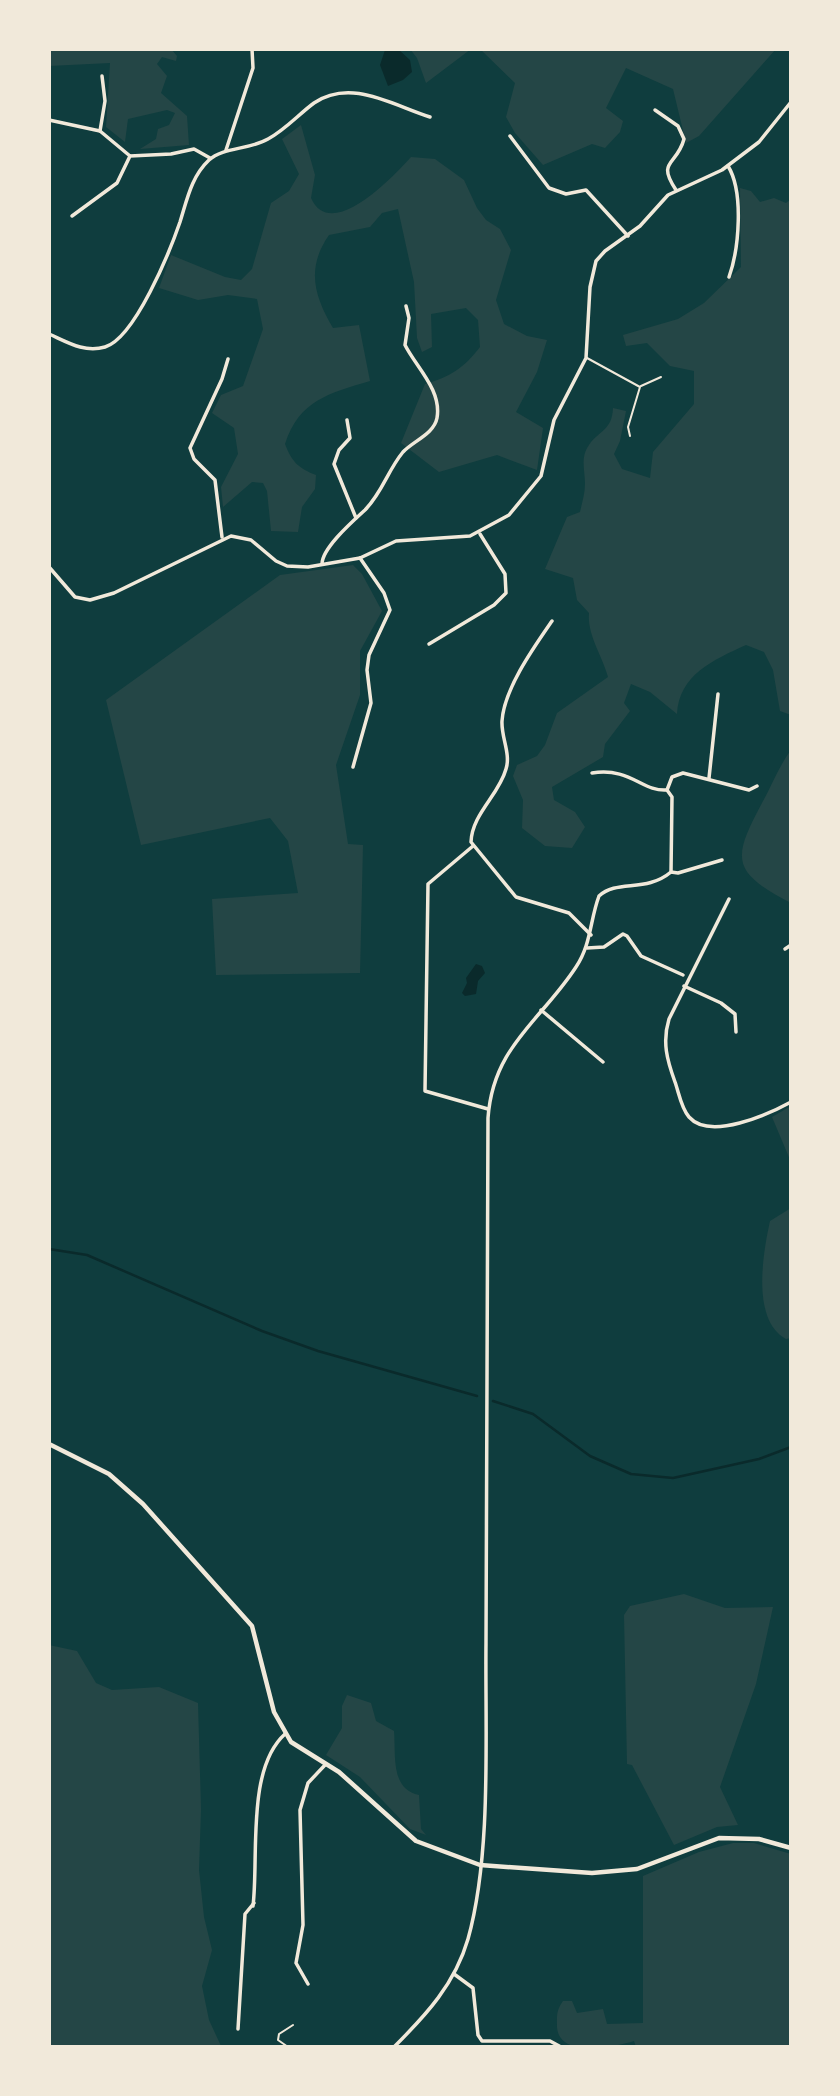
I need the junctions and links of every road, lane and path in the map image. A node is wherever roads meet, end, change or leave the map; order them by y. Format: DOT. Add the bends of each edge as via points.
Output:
graph roads {
  1 [pos="252,49"];
  2 [pos="102,76"];
  3 [pos="791,102"];
  4 [pos="655,110"];
  5 [pos="430,117"];
  6 [pos="49,120"];
  7 [pos="100,131"];
  8 [pos="510,136"];
  9 [pos="226,150"];
  10 [pos="130,156"];
  11 [pos="210,159"];
  12 [pos="728,166"];
  13 [pos="676,190"];
  14 [pos="72,216"];
  15 [pos="628,236"];
  16 [pos="729,277"];
  17 [pos="406,306"];
  18 [pos="49,334"];
  19 [pos="586,358"];
  20 [pos="228,359"];
  21 [pos="661,377"];
  22 [pos="640,387"];
  23 [pos="347,419"];
  24 [pos="630,436"];
  25 [pos="356,518"];
  26 [pos="480,534"];
  27 [pos="222,537"];
  28 [pos="360,558"];
  29 [pos="323,564"];
  30 [pos="49,567"];
  31 [pos="552,621"];
  32 [pos="429,644"];
  33 [pos="718,694"];
  34 [pos="353,766"];
  35 [pos="592,774"];
  36 [pos="709,778"];
  37 [pos="757,786"];
  38 [pos="667,790"];
  39 [pos="473,846"];
  40 [pos="722,860"];
  41 [pos="671,872"];
  42 [pos="729,899"];
  43 [pos="592,934"];
  44 [pos="791,945"];
  45 [pos="587,948"];
  46 [pos="785,949"];
  47 [pos="683,975"];
  48 [pos="684,986"];
  49 [pos="541,1010"];
  50 [pos="736,1032"];
  51 [pos="603,1062"];
  52 [pos="791,1102"];
  53 [pos="488,1109"];
  54 [pos="49,1444"];
  55 [pos="285,1734"];
  56 [pos="325,1765"];
  57 [pos="791,1848"];
  58 [pos="480,1865"];
  59 [pos="454,1974"];
  60 [pos="307,1984"];
  61 [pos="293,2025"];
  62 [pos="238,2029"];
  63 [pos="288,2047"];
  64 [pos="394,2047"];
  65 [pos="561,2047"];
  1 -- 9 [label="street" via="253,68"];
  2 -- 7 [label="street" via="105,101"];
  3 -- 12 [label="street" via="759,142"];
  4 -- 13 [label="street" via="678,126 684,139 666,167"];
  5 -- 9 [label="street" via="372,96 340,91 316,102 270,139 245,149"];
  6 -- 7 [label="street"];
  7 -- 10 [label="street"];
  8 -- 15 [label="street" via="549,188 566,194 586,190"];
  9 -- 11 [label="street"];
  10 -- 11 [label="street" via="194,149"];
  10 -- 14 [label="street" via="117,183"];
  11 -- 18 [label="street" via="192,183 169,249 126,332 107,347 86,349"];
  12 -- 13 [label="street"];
  12 -- 16 [label="street" via="737,192 736,257"];
  13 -- 15 [label="street"];
  15 -- 19 [label="street" via="605,251 592,271"];
  17 -- 25 [label="street" via="405,345 424,371 434,394 437,418 433,427 404,450 378,497"];
  19 -- 22 [label="lane"];
  19 -- 26 [label="street" via="554,421 541,476 509,515"];
  20 -- 27 [label="street" via="190,448 194,459 215,480"];
  21 -- 22 [label="lane"];
  22 -- 24 [label="lane" via="628,427"];
  23 -- 25 [label="street" via="350,438 334,464"];
  25 -- 29 [label="street" via="325,554"];
  26 -- 28 [label="street" via="396,541"];
  26 -- 32 [label="street" via="505,574 506,593"];
  27 -- 29 [label="street" via="244,537 287,566"];
  27 -- 30 [label="street" via="144,579 89,600 75,597"];
  28 -- 29 [label="street"];
  28 -- 34 [label="street" via="390,610 369,655 371,703"];
  31 -- 39 [label="street" via="526,657 507,701 502,723 506,772 471,834"];
  33 -- 36 [label="street"];
  35 -- 38 [label="street" via="621,772"];
  36 -- 37 [label="street" via="749,790"];
  36 -- 38 [label="street" via="677,773"];
  38 -- 41 [label="street" via="672,797"];
  39 -- 43 [label="street" via="516,897 569,913"];
  39 -- 53 [label="street" via="428,884 425,1091"];
  40 -- 41 [label="street"];
  41 -- 43 [label="street" via="639,886 607,889 597,901"];
  42 -- 48 [label="street"];
  43 -- 45 [label="street"];
  44 -- 46 [label="street"];
  45 -- 47 [label="street" via="604,947 623,934 641,956"];
  45 -- 49 [label="street" via="566,983"];
  48 -- 50 [label="street" via="728,1007 735,1014"];
  48 -- 52 [label="street" via="664,1039 691,1119 708,1126 734,1124"];
  49 -- 51 [label="street"];
  49 -- 53 [label="street" via="509,1053"];
  53 -- 58 [label="street" via="485,1742"];
  54 -- 55 [label="street" via="125,1486 248,1621 270,1700"];
  55 -- 56 [label="street"];
  55 -- 62 [label="street" via="258,1787 254,1905 245,1914"];
  56 -- 58 [label="street" via="366,1794 405,1834 429,1849"];
  56 -- 60 [label="street" via="308,1783 300,1810 303,1925 296,1963"];
  57 -- 58 [label="street" via="750,1838 719,1838 650,1865 615,1873"];
  58 -- 59 [label="street" via="468,1940"];
  59 -- 64 [label="street" via="439,1999"];
  59 -- 65 [label="street" via="473,1988 482,2041 550,2040"];
  61 -- 63 [label="lane" via="279,2034 278,2040"];
}
